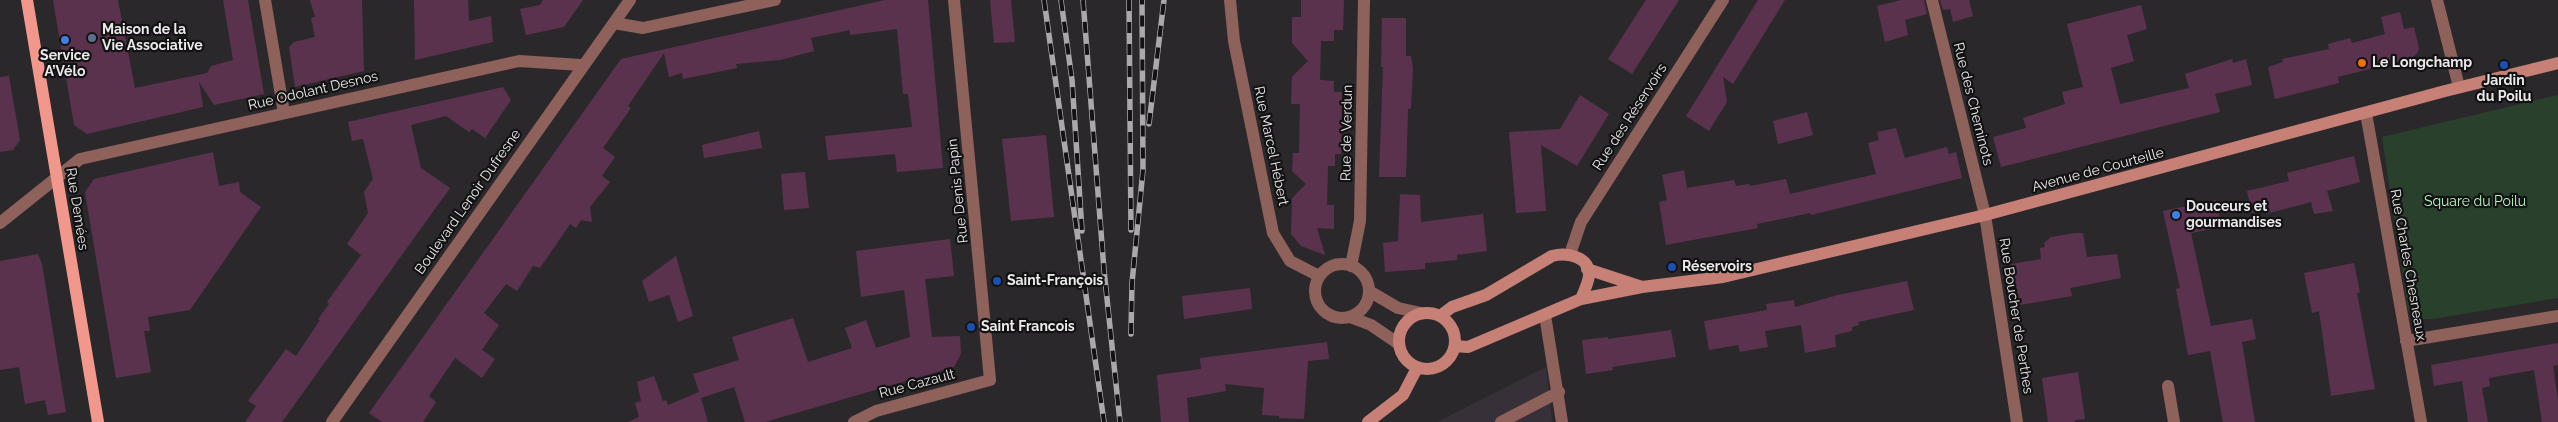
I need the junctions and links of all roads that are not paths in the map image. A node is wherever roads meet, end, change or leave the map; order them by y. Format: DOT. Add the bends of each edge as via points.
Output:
graph roads {
  1 [pos="27,0"];
  2 [pos="264,0"];
  3 [pos="630,0"];
  4 [pos="775,0"];
  5 [pos="954,0"];
  6 [pos="1230,0"];
  7 [pos="1364,0"];
  8 [pos="1723,0"];
  9 [pos="1932,0"];
  10 [pos="2437,0"];
  11 [pos="614,23"];
  12 [pos="2558,63"];
  13 [pos="582,65"];
  14 [pos="2459,88"];
  15 [pos="284,113"];
  16 [pos="2366,113"];
  17 [pos="57,176"];
  18 [pos="1985,216"];
  19 [pos="0,223"];
  20 [pos="1570,254"];
  21 [pos="1351,266"];
  22 [pos="1588,269"];
  23 [pos="1319,276"];
  24 [pos="1642,288"];
  25 [pos="1369,290"];
  26 [pos="1581,299"];
  27 [pos="1421,313"];
  28 [pos="1545,315"];
  29 [pos="1440,316"];
  30 [pos="2558,316"];
  31 [pos="1350,317"];
  32 [pos="2406,342"];
  33 [pos="1398,344"];
  34 [pos="1455,346"];
  35 [pos="1417,368"];
  36 [pos="990,380"];
  37 [pos="2168,386"];
  38 [pos="1559,392"];
  39 [pos="98,422"];
  40 [pos="332,422"];
  41 [pos="854,422"];
  42 [pos="1368,422"];
  43 [pos="1501,422"];
  44 [pos="1562,422"];
  45 [pos="2017,422"];
  46 [pos="2174,422"];
  47 [pos="2420,422"];
  1 -- 17 [label="main road, Rue Demées"];
  2 -- 15 [label="street"];
  3 -- 11 [label="street, Boulevard Lenoir Dufresne"];
  4 -- 11 [label="street" via="643,28"];
  5 -- 36 [label="street, Rue Denis Papin"];
  6 -- 23 [label="street, Rue Marcel Hébert" via="1234,41 1274,233 1290,261"];
  7 -- 21 [label="street, Rue de Verdun" via="1360,221"];
  8 -- 20 [label="street, Rue des Réservoirs" via="1581,222"];
  9 -- 18 [label="street, Rue des Cheminots"];
  10 -- 14 [label="street"];
  11 -- 13 [label="street, Boulevard Lenoir Dufresne"];
  12 -- 14 [label="street, Avenue de Courteille"];
  13 -- 15 [label="street, Rue Odolant Desnos" via="519,61"];
  13 -- 40 [label="street, Boulevard Lenoir Dufresne"];
  14 -- 16 [label="street, Avenue de Courteille"];
  15 -- 17 [label="street, Rue Odolant Desnos" via="80,159"];
  16 -- 18 [label="street, Avenue de Courteille"];
  16 -- 32 [label="street, Rue Charles Chesneaux"];
  17 -- 19 [label="street, Rue Odolant Desnos"];
  17 -- 39 [label="main road, Rue Demées"];
  18 -- 24 [label="street, Avenue de Courteille" via="1723,277"];
  18 -- 45 [label="street, Rue Boucher de Perthes"];
  20 -- 22 [label="street, Avenue de Courteille" via="1584,262"];
  20 -- 29 [label="street" via="1552,256 1486,295 1452,307"];
  21 -- 23 [label="street" via="1333,266"];
  21 -- 25 [label="street" via="1364,276"];
  22 -- 24 [label="street, Avenue de Courteille"];
  22 -- 26 [label="street"];
  23 -- 31 [label="street" via="1315,293 1321,308 1334,317"];
  24 -- 26 [label="street, Avenue de Courteille"];
  25 -- 27 [label="street" via="1398,308"];
  25 -- 31 [label="street" via="1362,310"];
  26 -- 28 [label="street, Avenue de Courteille"];
  27 -- 29 [label="street"];
  27 -- 33 [label="street" via="1404,324"];
  28 -- 34 [label="street, Avenue de Courteille" via="1468,347"];
  28 -- 38 [label="street"];
  29 -- 34 [label="street" via="1454,333"];
  30 -- 32 [label="street"];
  31 -- 33 [label="street" via="1371,325"];
  32 -- 47 [label="street, Rue Charles Chesneaux"];
  33 -- 35 [label="street" via="1403,358"];
  34 -- 35 [label="street" via="1450,359 1443,365 1435,369"];
  35 -- 42 [label="street" via="1404,395"];
  36 -- 41 [label="street, Rue Cazault" via="876,411"];
  37 -- 46 [label="street"];
  38 -- 43 [label="street"];
  38 -- 44 [label="street"];
}
